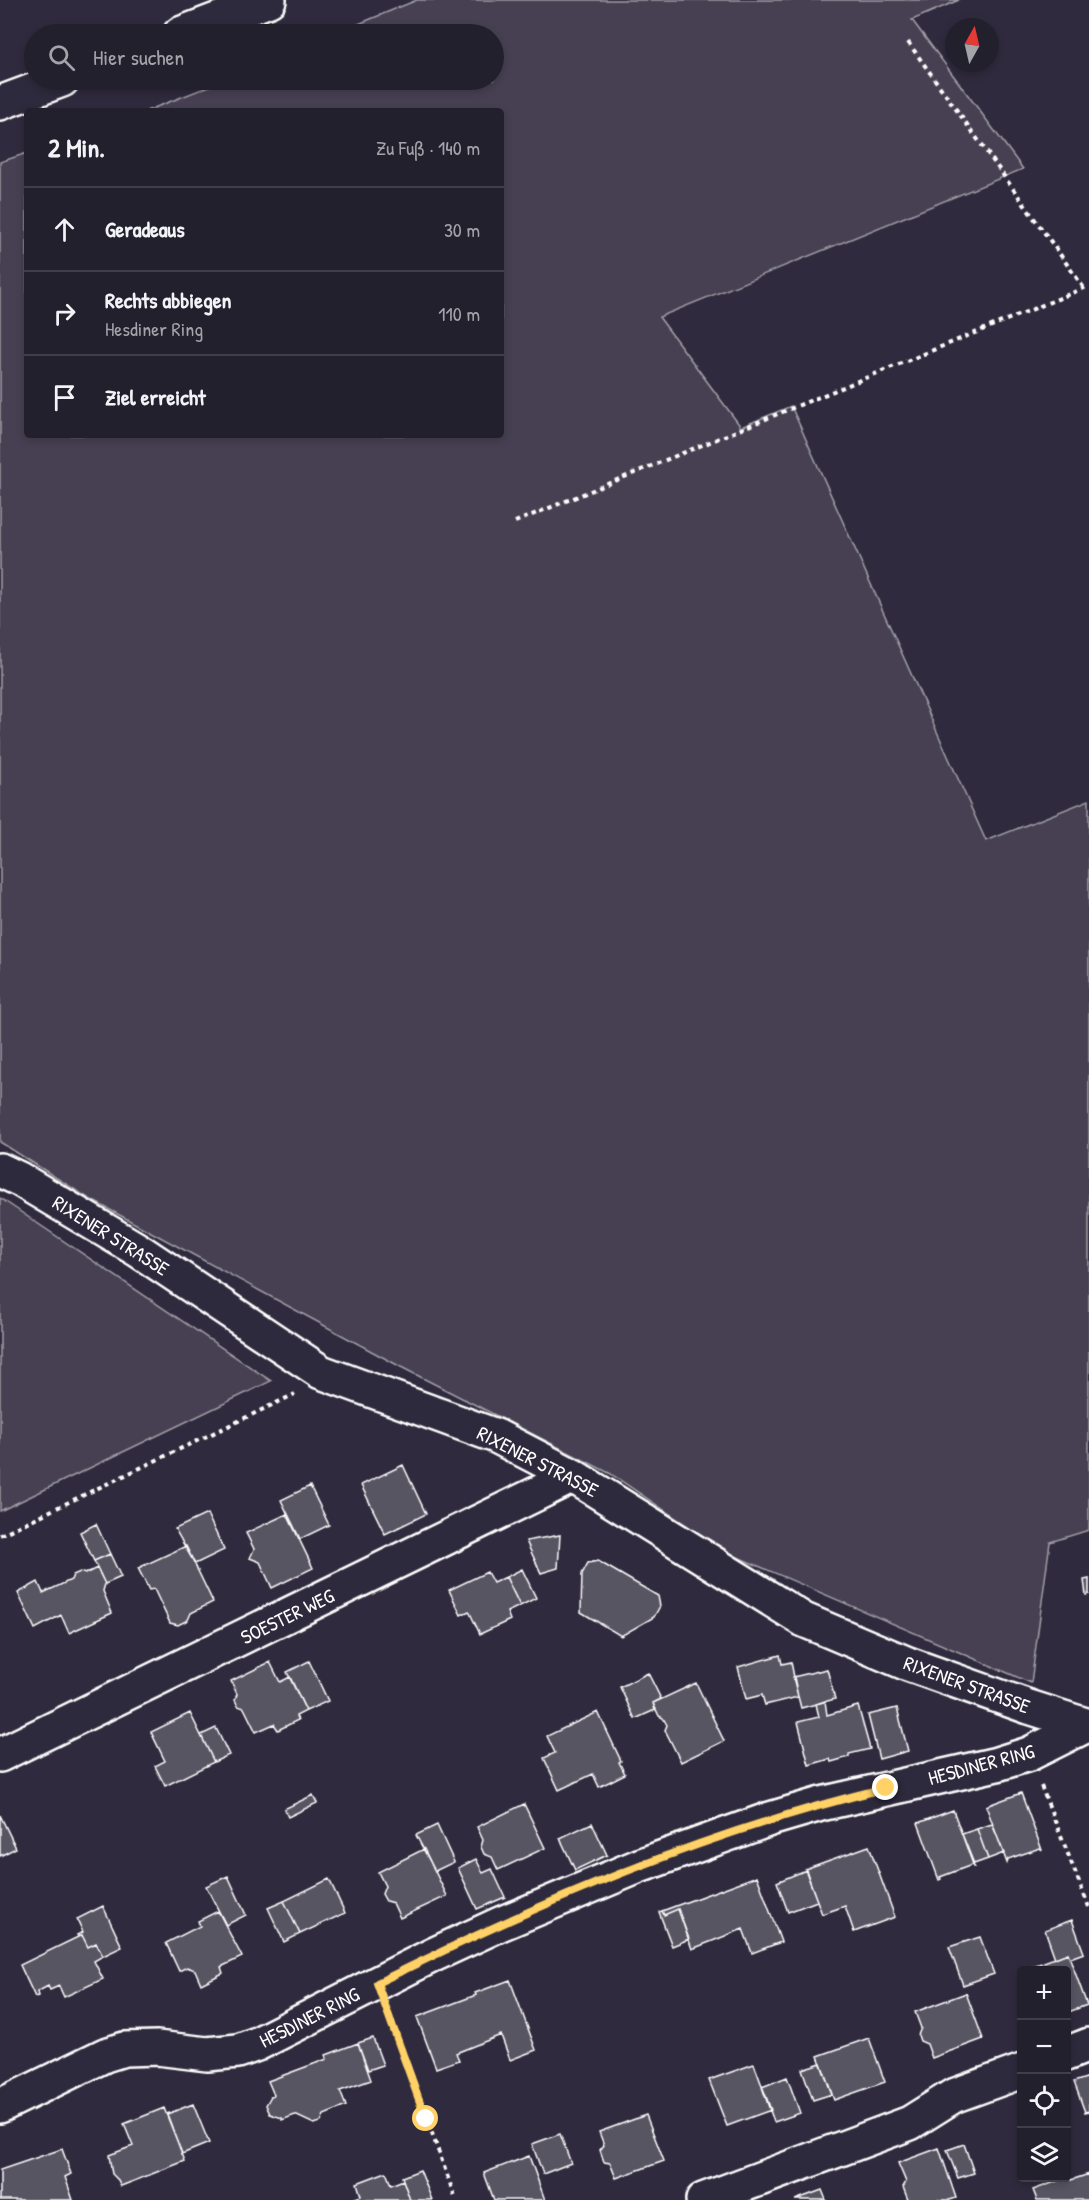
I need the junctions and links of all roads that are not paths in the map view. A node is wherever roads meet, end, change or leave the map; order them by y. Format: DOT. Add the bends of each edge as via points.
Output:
graph roads {
  1 [pos="269,0"];
  2 [pos="206,24"];
  3 [pos="35,90"];
  4 [pos="0,103"];
  5 [pos="0,1170"];
  6 [pos="573,1476"];
  7 [pos="1088,1726"];
  8 [pos="0,1755"];
  9 [pos="1089,2045"];
  10 [pos="1071,2052"];
  11 [pos="1017,2073"];
  12 [pos="0,2106"];
  13 [pos="703,2200"];
  1 -- 2 [label="street"];
  3 -- 4 [label="street"];
  5 -- 6 [label="street, RIXENER STRASSE" via="138,1250 321,1372 496,1436"];
  6 -- 7 [label="street, RIXENER STRASSE" via="804,1620 908,1664"];
  6 -- 8 [label="street, SOESTER WEG"];
  7 -- 12 [label="street, HESDINER RING" via="1029,1754 997,1764 821,1804 639,1866 510,1920 238,2051 207,2054 124,2049"];
  9 -- 10 [label="street"];
  11 -- 13 [label="street" via="953,2096 910,2123"];
}
